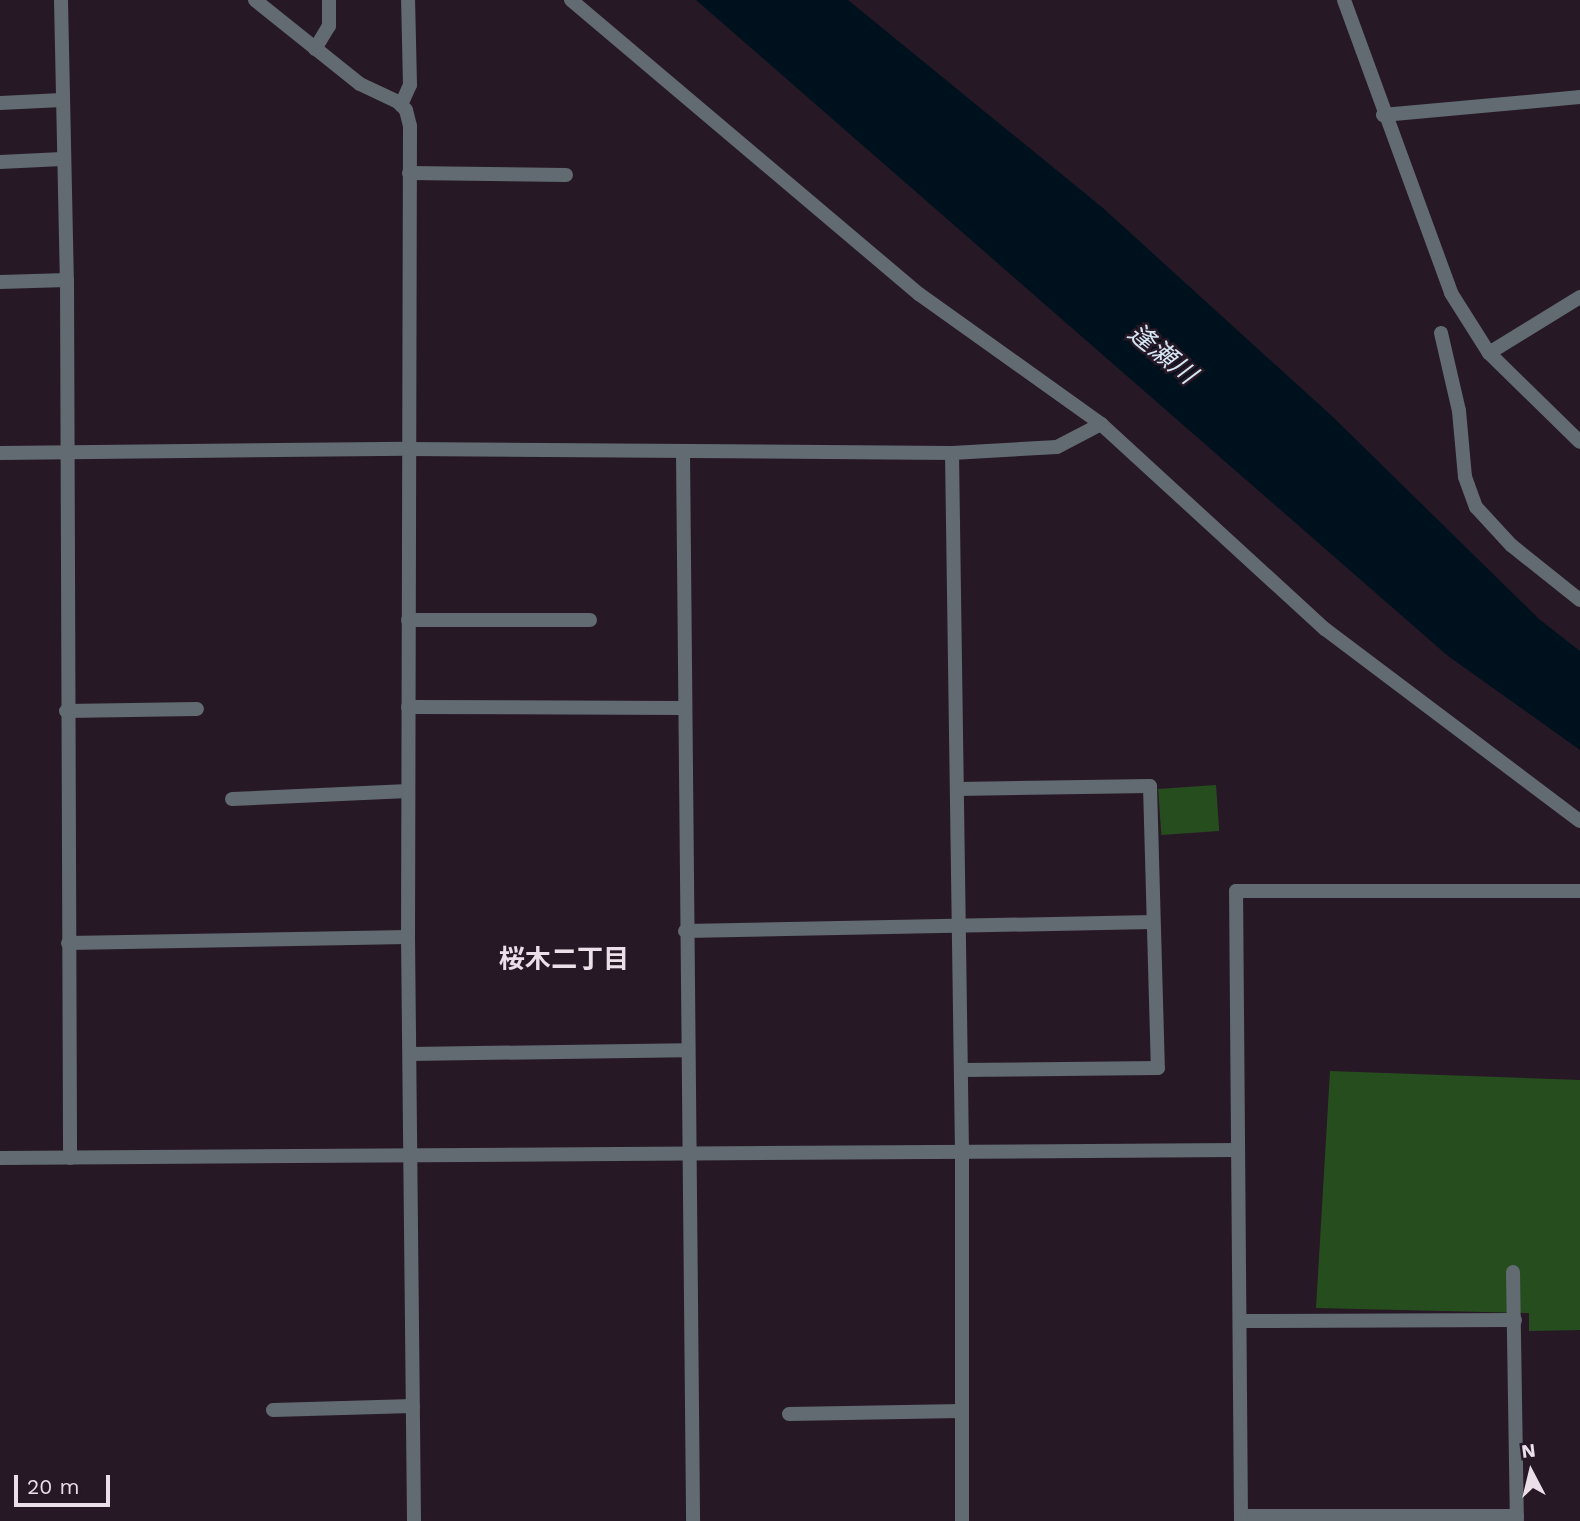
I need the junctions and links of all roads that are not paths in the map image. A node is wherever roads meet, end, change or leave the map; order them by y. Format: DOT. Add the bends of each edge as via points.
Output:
graph roads {
  1 [pos="61,0"];
  2 [pos="255,0"];
  3 [pos="328,0"];
  4 [pos="408,0"];
  5 [pos="571,0"];
  6 [pos="1344,0"];
  7 [pos="316,49"];
  8 [pos="1580,97"];
  9 [pos="62,100"];
  10 [pos="0,103"];
  11 [pos="401,105"];
  12 [pos="1383,115"];
  13 [pos="62,159"];
  14 [pos="0,162"];
  15 [pos="409,173"];
  16 [pos="566,175"];
  17 [pos="67,280"];
  18 [pos="0,282"];
  19 [pos="1580,297"];
  20 [pos="1441,333"];
  21 [pos="1489,353"];
  22 [pos="1101,424"];
  23 [pos="1580,442"];
  24 [pos="408,449"];
  25 [pos="65,452"];
  26 [pos="682,452"];
  27 [pos="0,453"];
  28 [pos="952,453"];
  29 [pos="1580,600"];
  30 [pos="408,620"];
  31 [pos="590,620"];
  32 [pos="408,707"];
  33 [pos="684,708"];
  34 [pos="197,709"];
  35 [pos="66,711"];
  36 [pos="957,789"];
  37 [pos="408,791"];
  38 [pos="232,799"];
  39 [pos="1580,821"];
  40 [pos="1580,891"];
  41 [pos="1153,922"];
  42 [pos="959,925"];
  43 [pos="685,931"];
  44 [pos="408,937"];
  45 [pos="68,943"];
  46 [pos="685,1050"];
  47 [pos="410,1054"];
  48 [pos="961,1070"];
  49 [pos="1237,1150"];
  50 [pos="962,1152"];
  51 [pos="411,1155"];
  52 [pos="686,1155"];
  53 [pos="0,1158"];
  54 [pos="70,1158"];
  55 [pos="1513,1272"];
  56 [pos="1515,1320"];
  57 [pos="1241,1321"];
  58 [pos="413,1406"];
  59 [pos="273,1410"];
  60 [pos="961,1411"];
  61 [pos="789,1414"];
  62 [pos="1241,1518"];
  63 [pos="1517,1518"];
  64 [pos="414,1521"];
  65 [pos="692,1521"];
  66 [pos="962,1521"];
  1 -- 9 [label="street"];
  2 -- 7 [label="street"];
  3 -- 7 [label="street" via="329,26"];
  4 -- 11 [label="street" via="410,85"];
  5 -- 22 [label="street" via="919,294"];
  6 -- 12 [label="street"];
  7 -- 11 [label="street" via="360,84"];
  8 -- 12 [label="street"];
  9 -- 10 [label="street"];
  9 -- 13 [label="street"];
  11 -- 15 [label="street" via="410,126"];
  12 -- 21 [label="street" via="1451,293"];
  13 -- 14 [label="street"];
  13 -- 17 [label="street"];
  15 -- 16 [label="street"];
  15 -- 24 [label="street"];
  17 -- 18 [label="street"];
  17 -- 25 [label="street"];
  19 -- 21 [label="street"];
  20 -- 29 [label="street" via="1459,411 1465,477 1476,507 1511,545"];
  21 -- 23 [label="street"];
  22 -- 28 [label="street" via="1057,447"];
  22 -- 39 [label="street" via="1325,629"];
  24 -- 25 [label="street"];
  24 -- 26 [label="street"];
  24 -- 30 [label="street"];
  25 -- 27 [label="street"];
  25 -- 35 [label="street"];
  26 -- 28 [label="street"];
  26 -- 33 [label="street"];
  28 -- 36 [label="street"];
  30 -- 31 [label="street"];
  30 -- 32 [label="street"];
  32 -- 33 [label="street"];
  32 -- 37 [label="street"];
  33 -- 43 [label="street"];
  34 -- 35 [label="street"];
  35 -- 45 [label="street"];
  36 -- 41 [label="street" via="1150,786"];
  36 -- 42 [label="street"];
  37 -- 38 [label="street"];
  37 -- 44 [label="street"];
  40 -- 49 [label="street" via="1236,891"];
  41 -- 42 [label="street"];
  41 -- 48 [label="street" via="1158,1068"];
  42 -- 43 [label="street"];
  42 -- 48 [label="street"];
  43 -- 46 [label="street"];
  44 -- 45 [label="street"];
  44 -- 47 [label="street"];
  45 -- 54 [label="street"];
  46 -- 47 [label="street"];
  46 -- 52 [label="street"];
  47 -- 51 [label="street"];
  48 -- 50 [label="street"];
  49 -- 50 [label="street"];
  49 -- 57 [label="street"];
  50 -- 52 [label="street"];
  50 -- 60 [label="street"];
  51 -- 52 [label="street"];
  51 -- 54 [label="street"];
  51 -- 58 [label="street"];
  52 -- 65 [label="street"];
  53 -- 54 [label="street"];
  55 -- 56 [label="street"];
  56 -- 57 [label="street"];
  56 -- 63 [label="street"];
  57 -- 62 [label="street"];
  58 -- 59 [label="street"];
  58 -- 64 [label="street"];
  60 -- 61 [label="street"];
  60 -- 66 [label="street"];
  62 -- 63 [label="street"];
}
